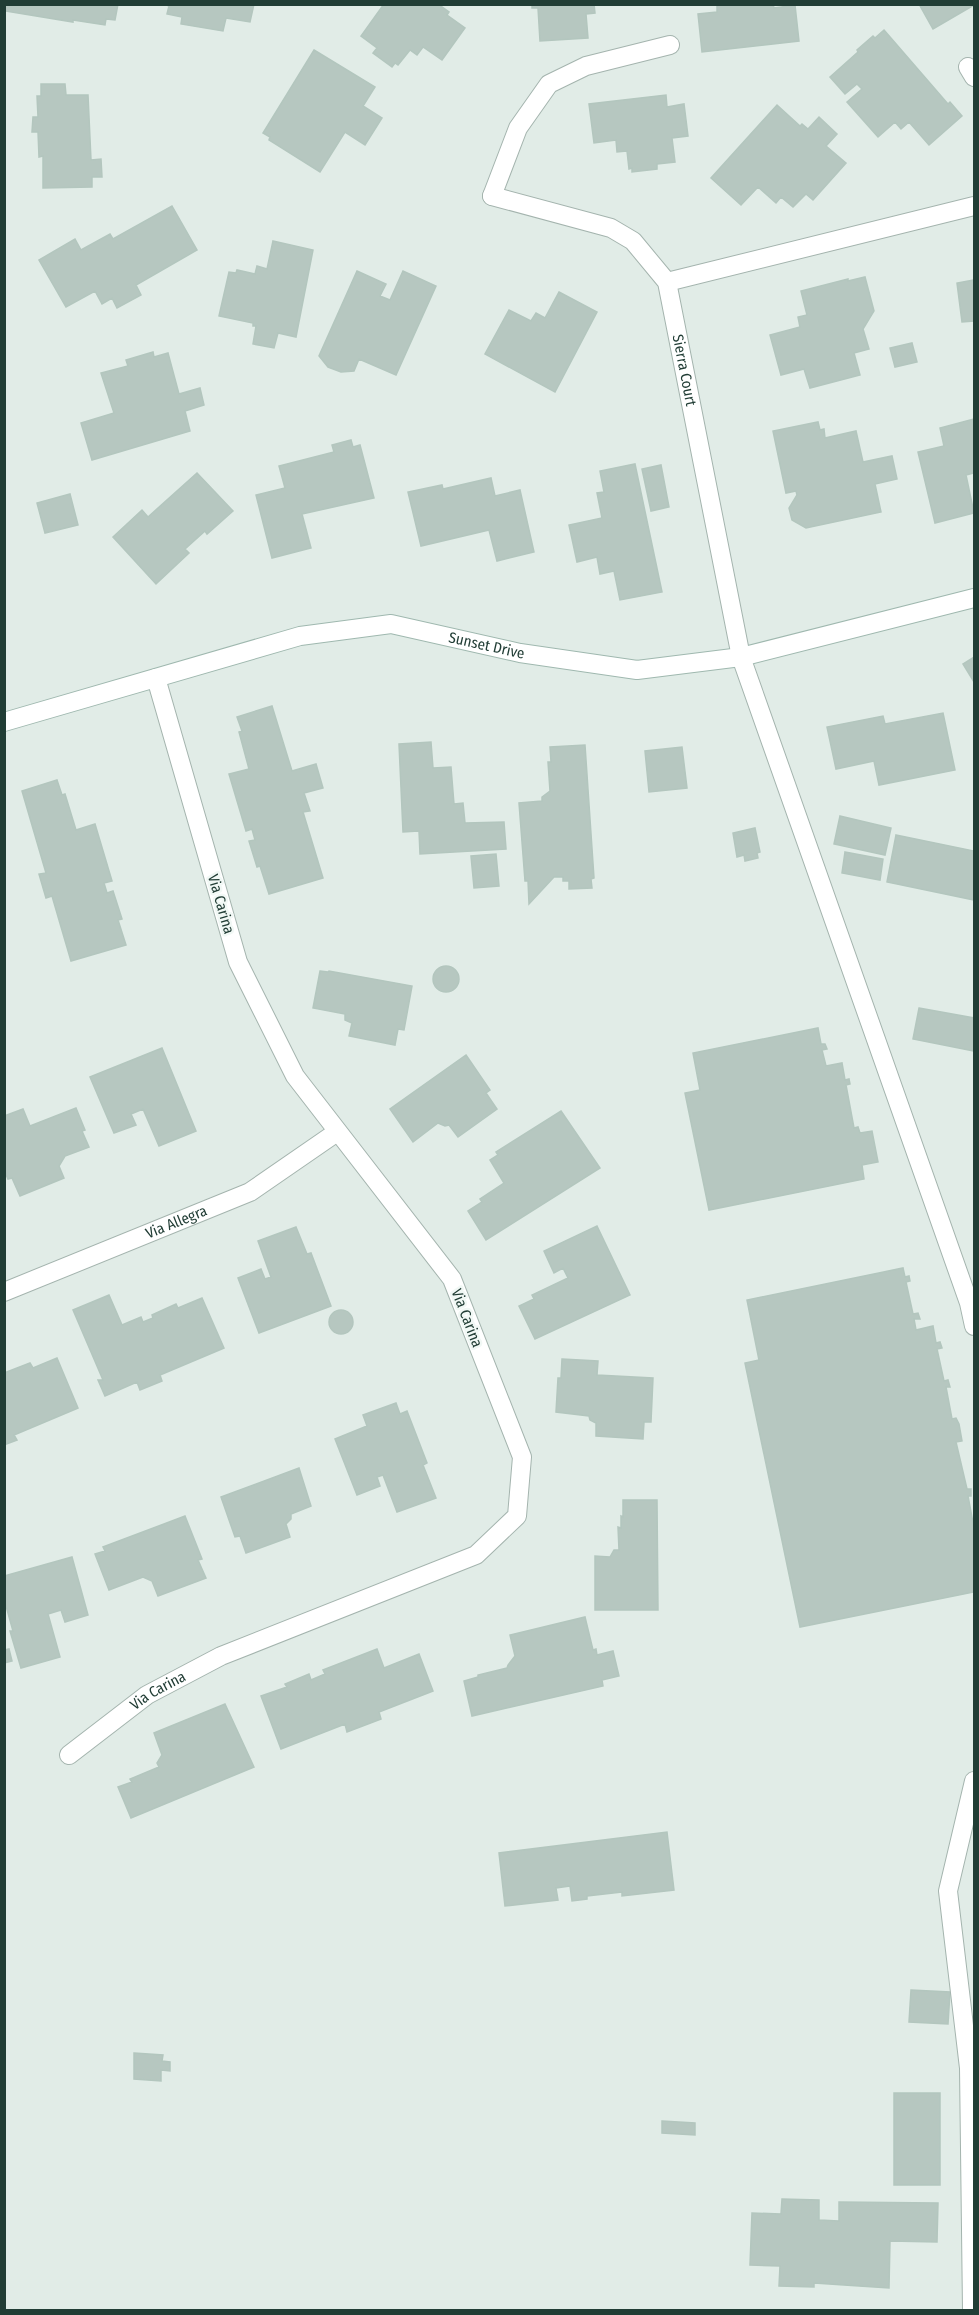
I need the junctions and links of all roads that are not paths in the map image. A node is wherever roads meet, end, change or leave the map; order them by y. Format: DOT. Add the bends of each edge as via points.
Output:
graph roads {
  1 [pos="670,45"];
  2 [pos="975,206"];
  3 [pos="667,282"];
  4 [pos="975,598"];
  5 [pos="741,657"];
  6 [pos="156,678"];
  7 [pos="4,722"];
  8 [pos="337,1132"];
  9 [pos="4,1292"];
  10 [pos="975,1326"];
  11 [pos="69,1755"];
  12 [pos="975,1781"];
  13 [pos="972,2310"];
  1 -- 3 [label="street, Sierra Court" via="586,66 549,84 518,128 492,196 611,228 633,241"];
  2 -- 3 [label="street"];
  3 -- 5 [label="street, Sierra Court"];
  4 -- 5 [label="street, Sunset Drive"];
  5 -- 6 [label="street, Sunset Drive" via="636,670 520,653 392,624 300,636"];
  5 -- 10 [label="street, Sierra Court"];
  6 -- 7 [label="street, Sunset Drive"];
  6 -- 8 [label="street, Via Carina" via="238,962 295,1076"];
  8 -- 9 [label="street, Via Allegra" via="250,1192"];
  8 -- 11 [label="street, Via Carina" via="452,1279 522,1458 517,1516 476,1555 222,1656 147,1695"];
  12 -- 13 [label="street" via="948,1891 969,2068"];
}
